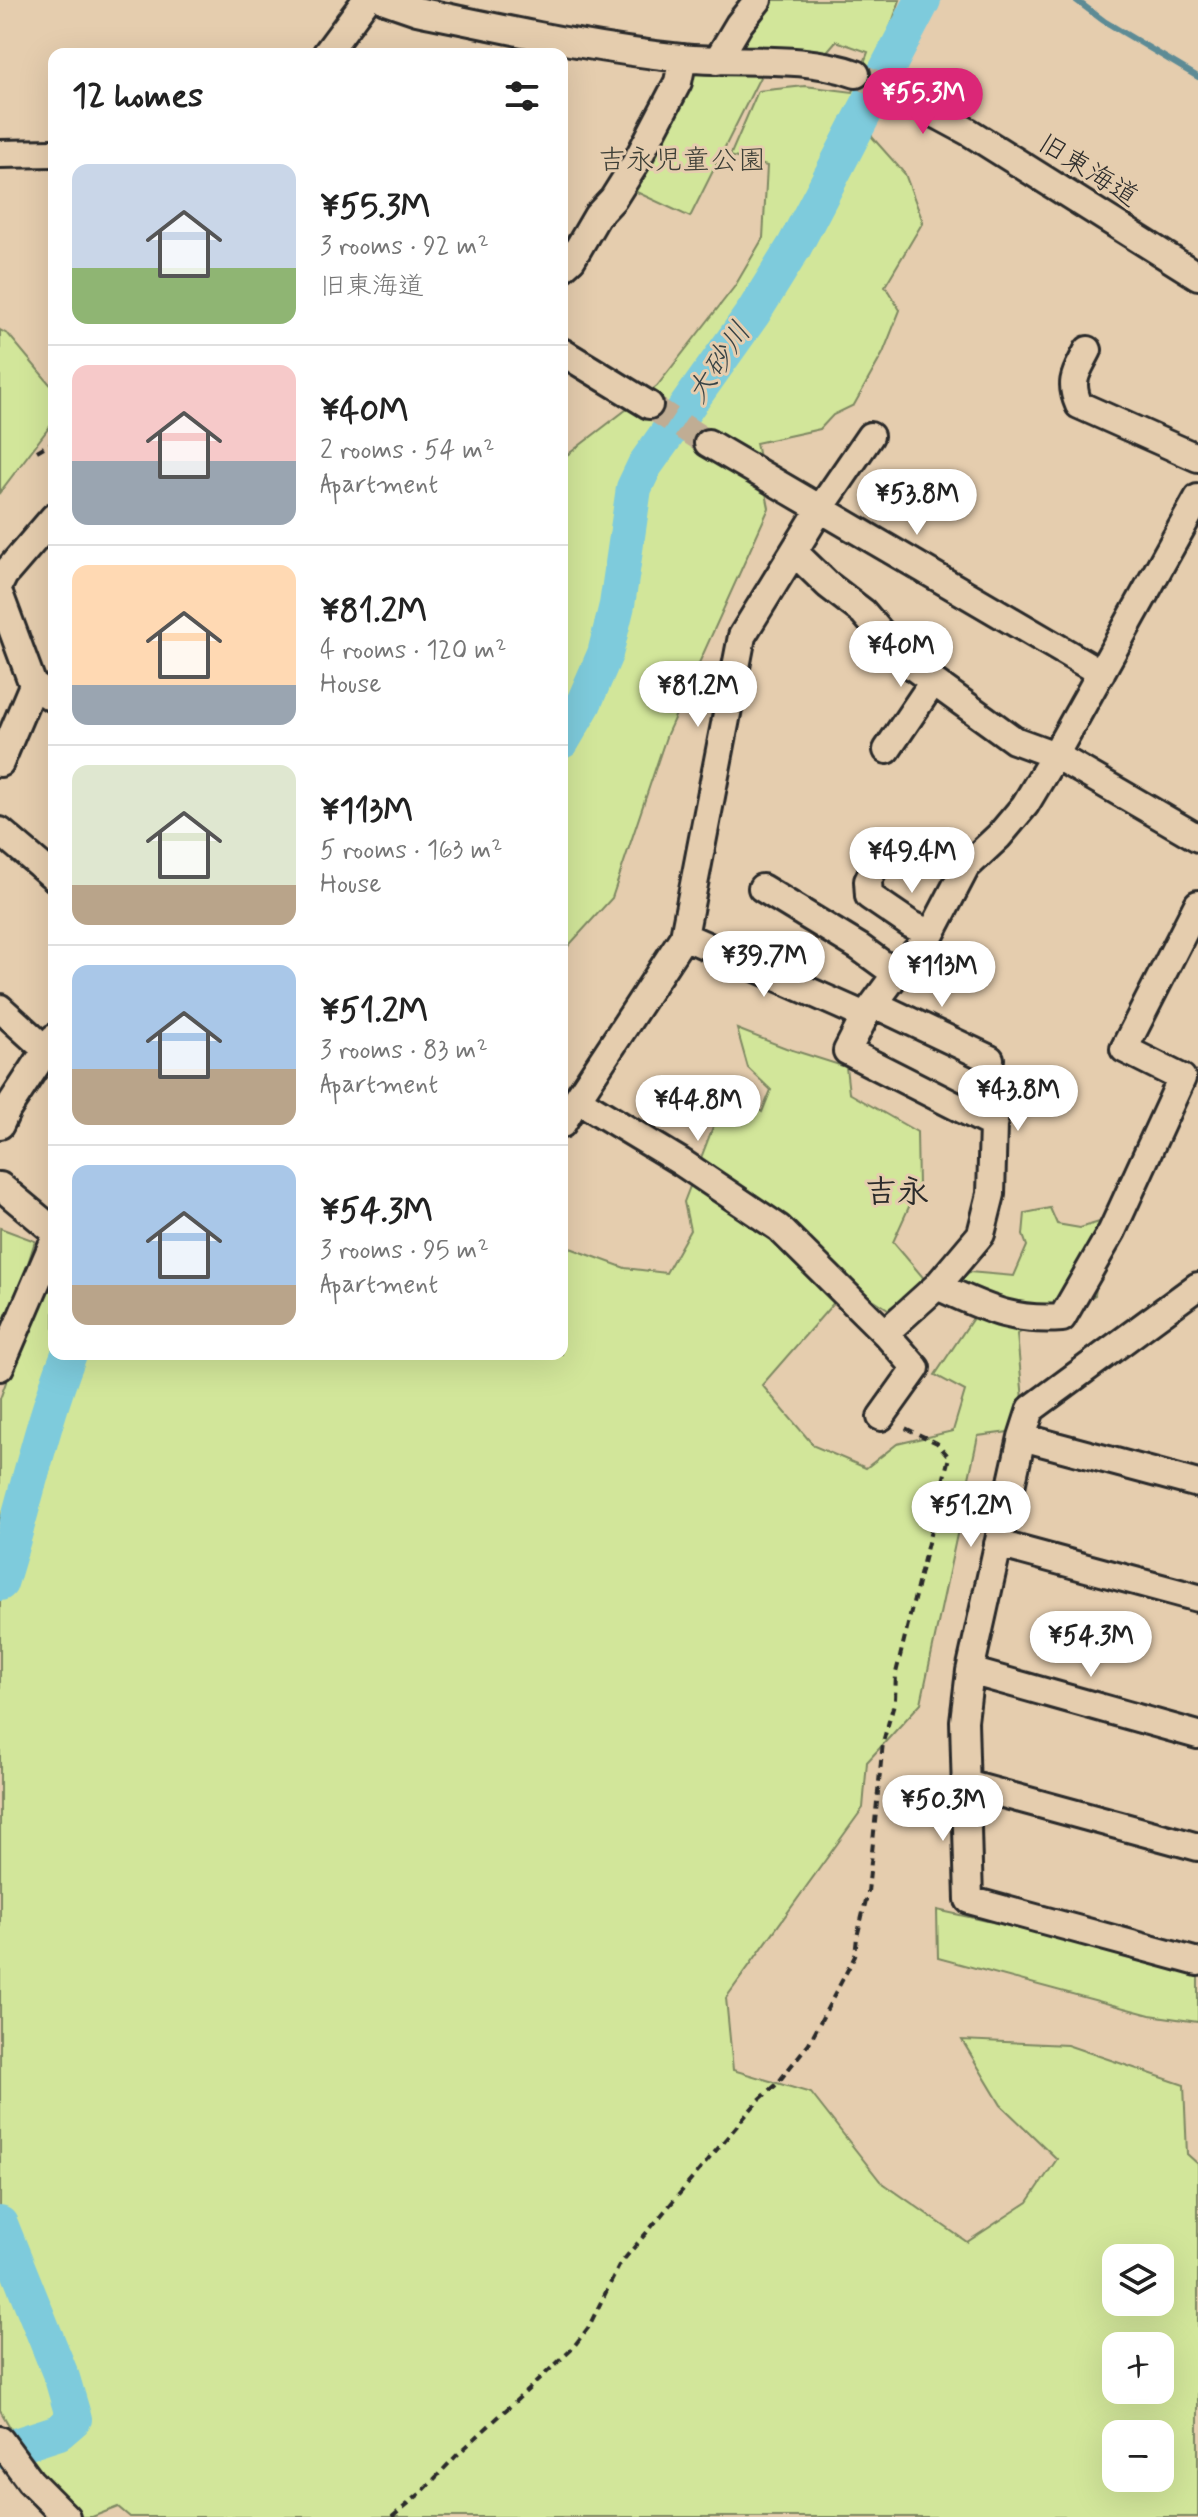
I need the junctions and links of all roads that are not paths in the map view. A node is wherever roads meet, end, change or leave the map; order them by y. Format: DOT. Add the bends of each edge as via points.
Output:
graph roads {
  1 [pos="366,0"];
  2 [pos="385,0"];
  3 [pos="758,0"];
  4 [pos="330,48"];
  5 [pos="683,58"];
  6 [pos="717,61"];
  7 [pos="856,74"];
  8 [pos="902,96"];
  9 [pos="48,153"];
  10 [pos="0,154"];
  11 [pos="568,263"];
  12 [pos="1198,276"];
  13 [pos="1088,350"];
  14 [pos="568,356"];
  15 [pos="649,405"];
  16 [pos="870,436"];
  17 [pos="708,443"];
  18 [pos="1198,458"];
  19 [pos="1198,498"];
  20 [pos="820,509"];
  21 [pos="48,526"];
  22 [pos="794,552"];
  23 [pos="0,583"];
  24 [pos="0,596"];
  25 [pos="1101,673"];
  26 [pos="933,682"];
  27 [pos="43,692"];
  28 [pos="887,750"];
  29 [pos="1055,755"];
  30 [pos="0,763"];
  31 [pos="0,831"];
  32 [pos="1198,838"];
  33 [pos="878,860"];
  34 [pos="48,872"];
  35 [pos="762,888"];
  36 [pos="1198,904"];
  37 [pos="931,934"];
  38 [pos="684,936"];
  39 [pos="896,974"];
  40 [pos="0,1008"];
  41 [pos="869,1010"];
  42 [pos="48,1043"];
  43 [pos="48,1047"];
  44 [pos="990,1059"];
  45 [pos="1002,1083"];
  46 [pos="577,1099"];
  47 [pos="568,1114"];
  48 [pos="0,1125"];
  49 [pos="993,1125"];
  50 [pos="0,1186"];
  51 [pos="48,1226"];
  52 [pos="48,1255"];
  53 [pos="937,1286"];
  54 [pos="1198,1286"];
  55 [pos="885,1333"];
  56 [pos="0,1367"];
  57 [pos="881,1417"];
  58 [pos="1022,1437"];
  59 [pos="1198,1484"];
  60 [pos="998,1544"];
  61 [pos="1198,1598"];
  62 [pos="970,1671"];
  63 [pos="1198,1735"];
  64 [pos="966,1784"];
  65 [pos="1198,1847"];
  66 [pos="1198,1962"];
  67 [pos="0,2440"];
  68 [pos="66,2517"];
  1 -- 4 [label="street"];
  2 -- 5 [label="street" via="552,38"];
  3 -- 6 [label="street"];
  5 -- 6 [label="street"];
  5 -- 11 [label="street" via="678,82 635,164"];
  6 -- 7 [label="street" via="833,65"];
  8 -- 12 [label="street, 旧東海道" via="969,132"];
  9 -- 10 [label="street"];
  13 -- 18 [label="street" via="1075,377 1079,405"];
  14 -- 15 [label="street"];
  16 -- 20 [label="street"];
  17 -- 20 [label="street"];
  19 -- 25 [label="street"];
  20 -- 22 [label="street"];
  20 -- 25 [label="street"];
  21 -- 23 [label="street"];
  22 -- 26 [label="street"];
  22 -- 38 [label="street" via="742,636"];
  24 -- 27 [label="street"];
  25 -- 29 [label="street"];
  26 -- 28 [label="street"];
  26 -- 29 [label="street" via="1014,740"];
  27 -- 30 [label="street"];
  29 -- 32 [label="street"];
  29 -- 37 [label="street" via="1025,805 966,867"];
  31 -- 34 [label="street"];
  33 -- 37 [label="street" via="868,881 869,896"];
  35 -- 39 [label="street"];
  36 -- 53 [label="street" via="1124,1049 1182,1078 1112,1231 1062,1318 1002,1314"];
  37 -- 39 [label="street"];
  38 -- 41 [label="street"];
  38 -- 46 [label="street"];
  39 -- 41 [label="street"];
  40 -- 42 [label="street"];
  41 -- 44 [label="street"];
  41 -- 49 [label="street" via="847,1051"];
  43 -- 48 [label="street"];
  45 -- 49 [label="street"];
  46 -- 47 [label="street"];
  46 -- 55 [label="street" via="779,1228"];
  49 -- 53 [label="street" via="991,1194 981,1234"];
  50 -- 51 [label="street"];
  52 -- 56 [label="street"];
  53 -- 55 [label="street"];
  54 -- 58 [label="street" via="1031,1409"];
  55 -- 57 [label="street" via="916,1368"];
  58 -- 59 [label="street"];
  58 -- 60 [label="street"];
  60 -- 61 [label="street"];
  60 -- 62 [label="street"];
  62 -- 63 [label="street"];
  62 -- 64 [label="street" via="964,1721"];
  64 -- 65 [label="street"];
  64 -- 66 [label="street" via="969,1900"];
  67 -- 68 [label="street"];
}
